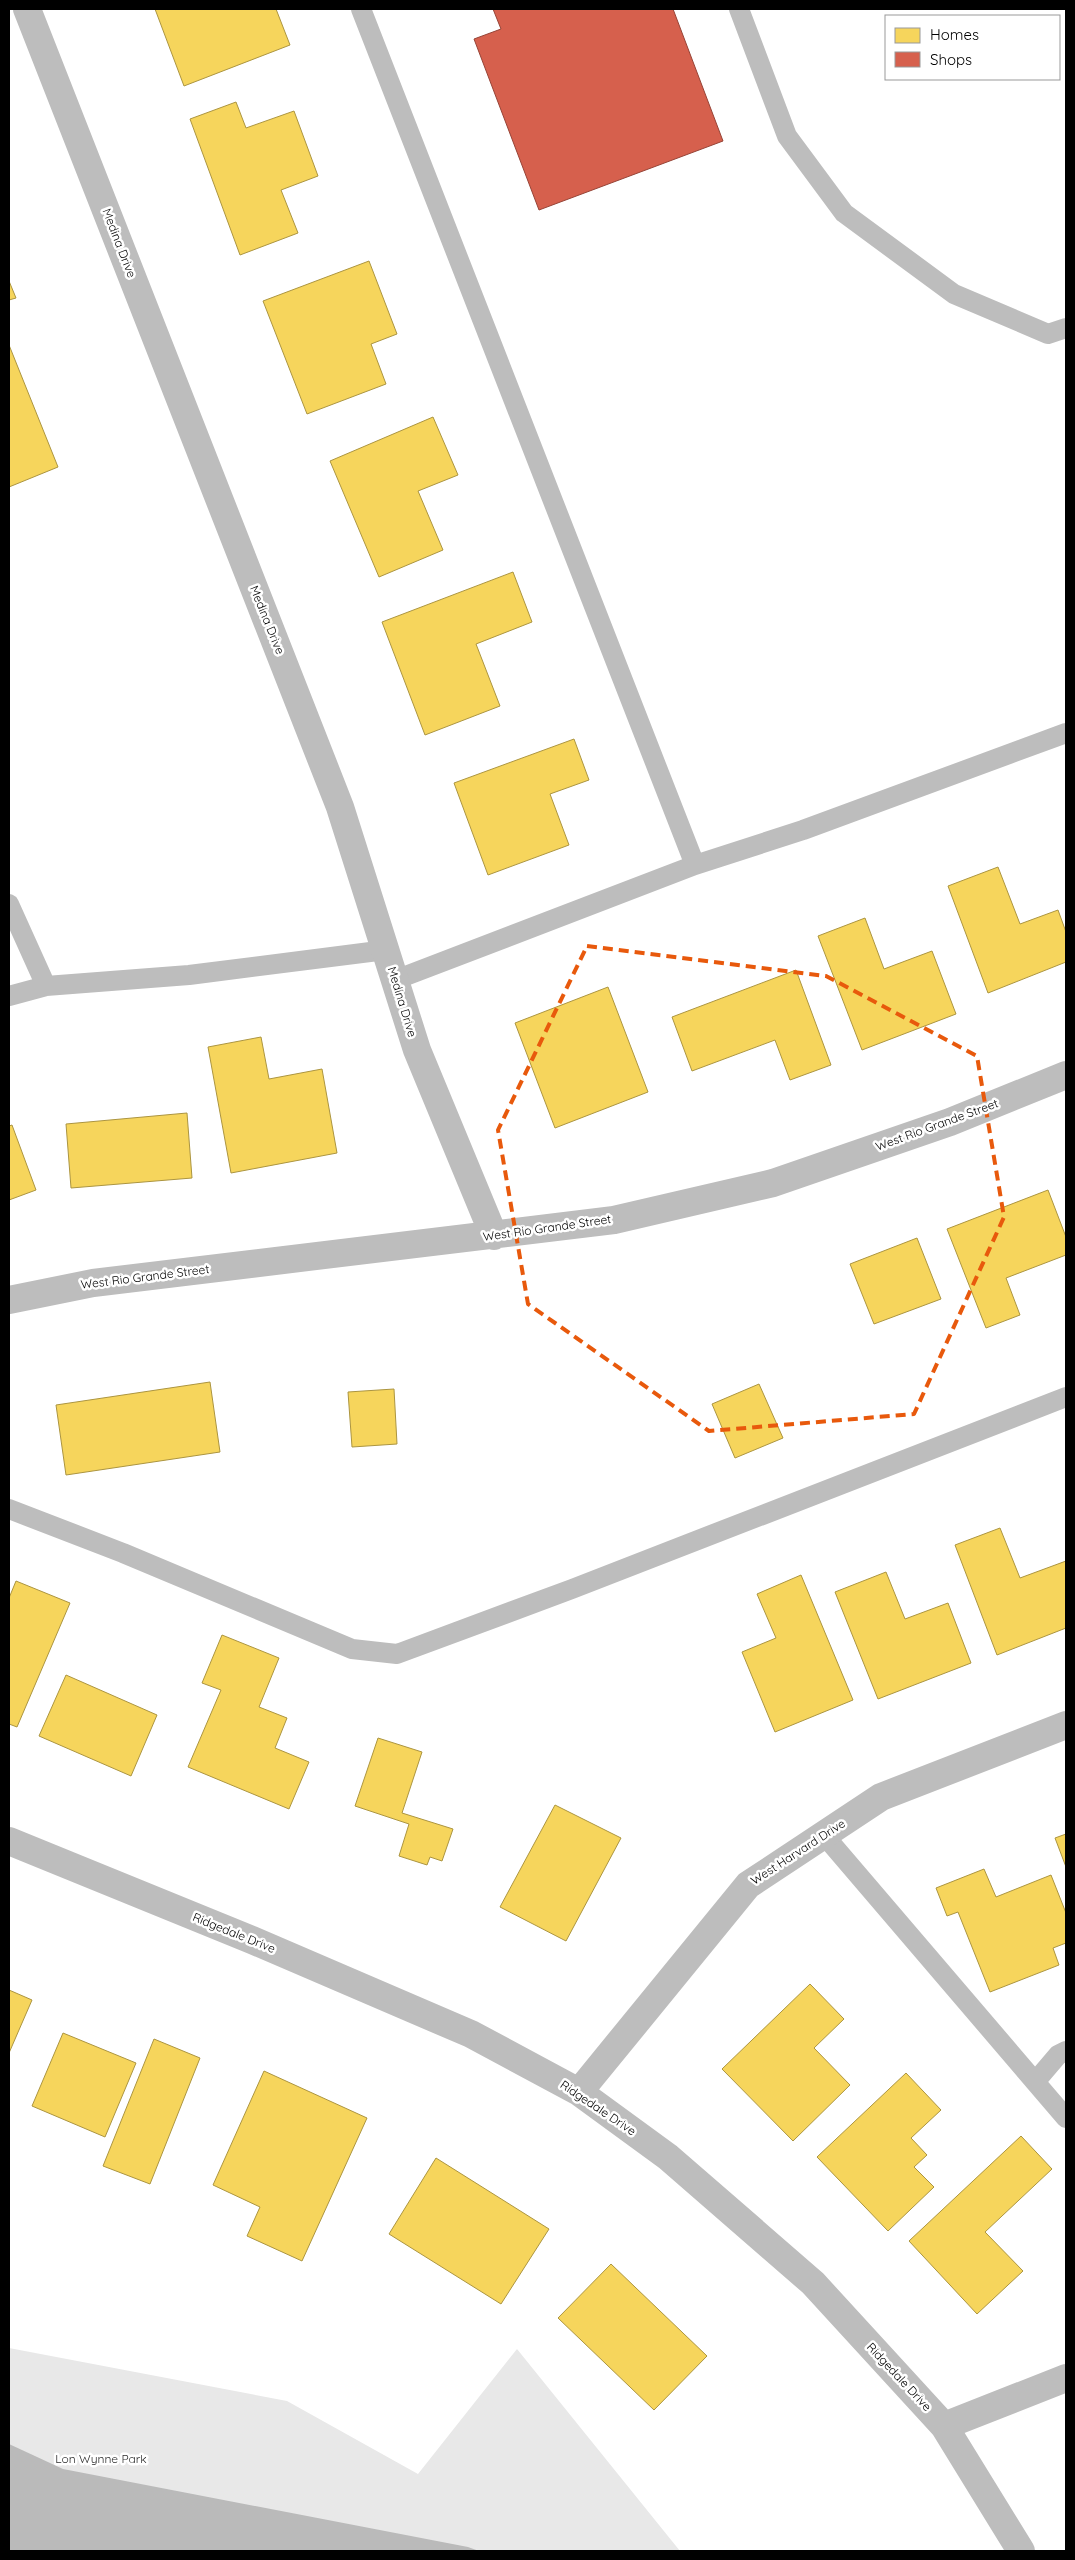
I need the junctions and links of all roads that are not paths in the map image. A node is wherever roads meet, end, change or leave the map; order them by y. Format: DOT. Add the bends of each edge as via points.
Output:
graph roads {
  1 [pos="27,9"];
  2 [pos="361,9"];
  3 [pos="738,9"];
  4 [pos="1066,328"];
  5 [pos="1066,733"];
  6 [pos="695,865"];
  7 [pos="9,904"];
  8 [pos="386,950"];
  9 [pos="395,980"];
  10 [pos="46,986"];
  11 [pos="9,996"];
  12 [pos="1066,1075"];
  13 [pos="494,1236"];
  14 [pos="9,1300"];
  15 [pos="1066,1397"];
  16 [pos="9,1509"];
  17 [pos="1066,1724"];
  18 [pos="824,1835"];
  19 [pos="9,1841"];
  20 [pos="1066,2051"];
  21 [pos="1035,2082"];
  22 [pos="578,2092"];
  23 [pos="1066,2118"];
  24 [pos="1066,2378"];
  25 [pos="944,2426"];
  26 [pos="1022,2551"];
  1 -- 8 [label="street, Medina Drive" via="340,807"];
  2 -- 6 [label="lane"];
  3 -- 4 [label="lane" via="787,136 844,213 954,294 1048,334"];
  5 -- 6 [label="lane" via="804,830"];
  6 -- 9 [label="lane"];
  7 -- 10 [label="lane"];
  8 -- 9 [label="street, Medina Drive"];
  8 -- 10 [label="lane" via="189,975"];
  9 -- 13 [label="street, Medina Drive" via="417,1050"];
  10 -- 11 [label="lane"];
  12 -- 13 [label="street, West Rio Grande Street" via="950,1122 773,1183 614,1220"];
  13 -- 14 [label="street, West Rio Grande Street" via="93,1283"];
  15 -- 16 [label="lane" via="397,1654 352,1649"];
  17 -- 18 [label="street, West Harvard Drive" via="881,1797"];
  18 -- 21 [label="lane"];
  18 -- 22 [label="street, West Harvard Drive" via="748,1884"];
  19 -- 22 [label="street, Ridgedale Drive" via="471,2034"];
  20 -- 21 [label="lane"];
  21 -- 23 [label="lane"];
  22 -- 25 [label="street, Ridgedale Drive" via="668,2157 813,2284"];
  24 -- 25 [label="street"];
  25 -- 26 [label="street, Ridgedale Drive"];
}
